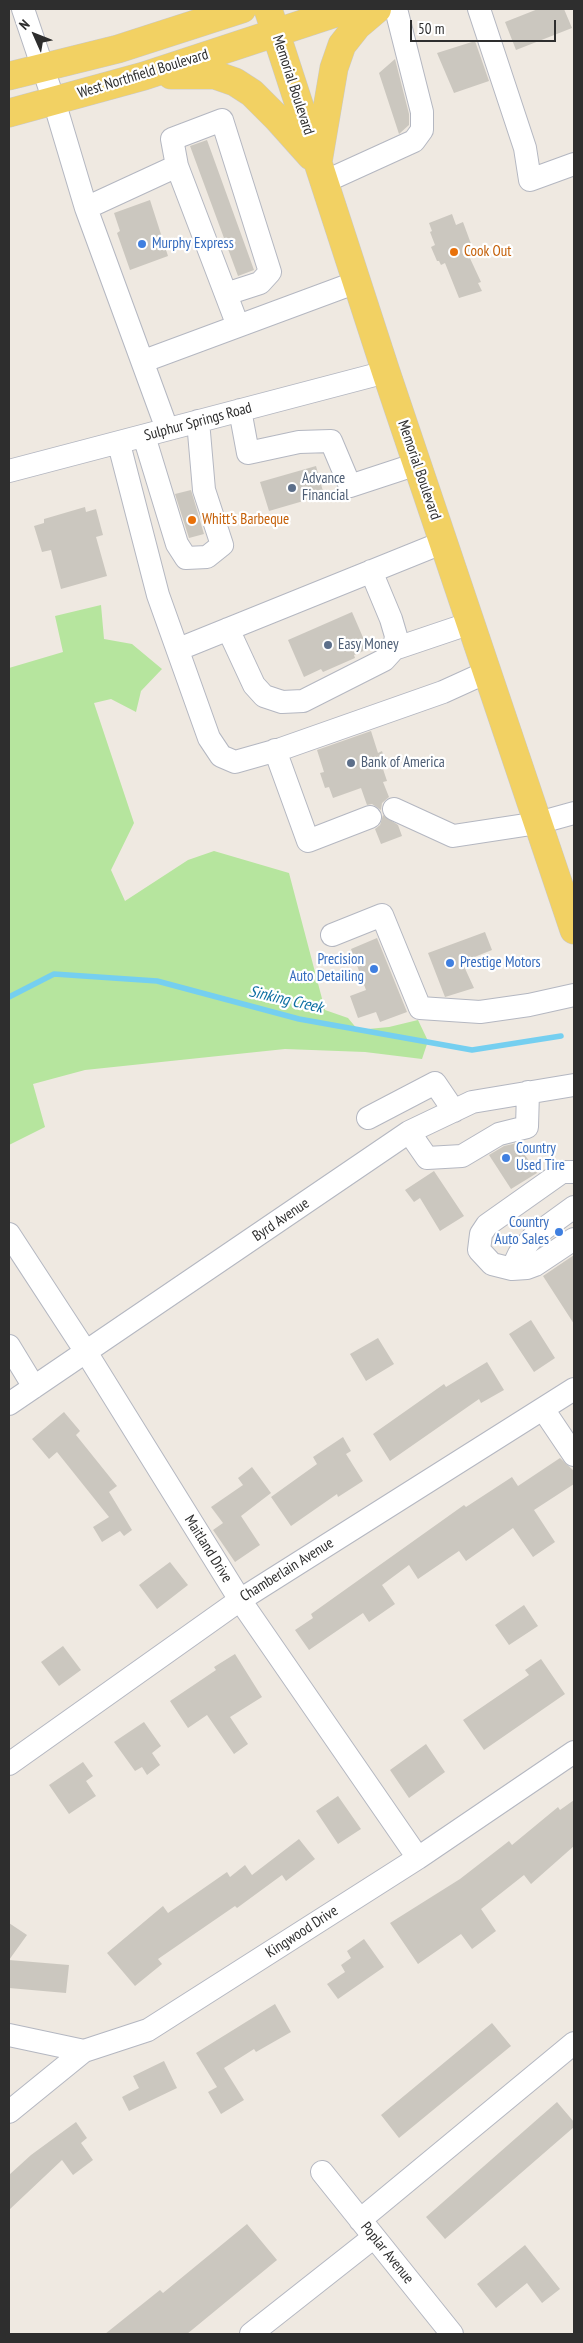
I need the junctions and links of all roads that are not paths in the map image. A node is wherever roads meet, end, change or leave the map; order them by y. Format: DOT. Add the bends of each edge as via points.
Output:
graph roads {
  1 [pos="23,9"];
  2 [pos="200,9"];
  3 [pos="242,9"];
  4 [pos="348,9"];
  5 [pos="378,9"];
  6 [pos="396,9"];
  7 [pos="479,9"];
  8 [pos="272,21"];
  9 [pos="161,36"];
  10 [pos="41,68"];
  11 [pos="9,76"];
  12 [pos="144,76"];
  13 [pos="54,101"];
  14 [pos="9,114"];
  15 [pos="574,164"];
  16 [pos="177,166"];
  17 [pos="321,173"];
  18 [pos="86,208"];
  19 [pos="357,282"];
  20 [pos="226,294"];
  21 [pos="238,326"];
  22 [pos="144,361"];
  23 [pos="386,372"];
  24 [pos="240,410"];
  25 [pos="198,422"];
  26 [pos="167,429"];
  27 [pos="144,436"];
  28 [pos="119,444"];
  29 [pos="417,464"];
  30 [pos="9,471"];
  31 [pos="444,542"];
  32 [pos="371,571"];
  33 [pos="471,623"];
  34 [pos="228,629"];
  35 [pos="179,649"];
  36 [pos="394,649"];
  37 [pos="487,672"];
  38 [pos="275,750"];
  39 [pos="394,809"];
  40 [pos="574,813"];
  41 [pos="370,817"];
  42 [pos="538,824"];
  43 [pos="574,930"];
  44 [pos="332,935"];
  45 [pos="574,995"];
  46 [pos="574,1085"];
  47 [pos="528,1092"];
  48 [pos="454,1111"];
  49 [pos="368,1118"];
  50 [pos="409,1132"];
  51 [pos="574,1172"];
  52 [pos="574,1207"];
  53 [pos="9,1234"];
  54 [pos="574,1239"];
  55 [pos="512,1269"];
  56 [pos="9,1346"];
  57 [pos="86,1352"];
  58 [pos="34,1386"];
  59 [pos="574,1389"];
  60 [pos="9,1404"];
  61 [pos="543,1409"];
  62 [pos="574,1455"];
  63 [pos="240,1600"];
  64 [pos="574,1752"];
  65 [pos="9,1764"];
  66 [pos="418,1858"];
  67 [pos="9,2035"];
  68 [pos="574,2043"];
  69 [pos="84,2051"];
  70 [pos="9,2112"];
  71 [pos="322,2172"];
  72 [pos="360,2220"];
  73 [pos="374,2237"];
  74 [pos="251,2334"];
  75 [pos="452,2334"];
  1 -- 10 [label="street"];
  2 -- 9 [label="main road"];
  3 -- 9 [label="main road, West Northfield Boulevard"];
  4 -- 8 [label="main road, West Northfield Boulevard"];
  5 -- 17 [label="main road" via="356,26 342,45 334,68"];
  6 -- 17 [label="street" via="422,112 422,130 414,141"];
  7 -- 15 [label="street" via="525,148 530,180"];
  8 -- 12 [label="main road, West Northfield Boulevard"];
  8 -- 17 [label="main road, Memorial Boulevard"];
  9 -- 10 [label="main road, West Northfield Boulevard"];
  10 -- 11 [label="main road, West Northfield Boulevard"];
  10 -- 13 [label="street"];
  12 -- 13 [label="main road, West Northfield Boulevard"];
  12 -- 17 [label="main road" via="215,75 235,82 277,118"];
  13 -- 14 [label="main road, West Northfield Boulevard"];
  13 -- 18 [label="street"];
  16 -- 18 [label="street"];
  16 -- 20 [label="street"];
  16 -- 20 [label="street" via="172,139 222,120 270,272 260,282"];
  17 -- 19 [label="main road, Memorial Boulevard"];
  18 -- 22 [label="street"];
  19 -- 21 [label="street"];
  19 -- 23 [label="main road, Memorial Boulevard"];
  20 -- 21 [label="street"];
  21 -- 22 [label="street"];
  22 -- 26 [label="street"];
  23 -- 24 [label="street, Sulphur Springs Road"];
  23 -- 29 [label="main road, Memorial Boulevard"];
  24 -- 25 [label="street, Sulphur Springs Road"];
  24 -- 29 [label="street" via="248,453 299,442 331,441 350,486"];
  25 -- 26 [label="street, Sulphur Springs Road"];
  25 -- 27 [label="street" via="204,490 222,545 208,557 186,558 177,544"];
  26 -- 27 [label="street, Sulphur Springs Road"];
  27 -- 28 [label="street, Sulphur Springs Road"];
  28 -- 30 [label="street, Sulphur Springs Road"];
  28 -- 35 [label="street" via="158,595"];
  29 -- 31 [label="main road, Memorial Boulevard"];
  31 -- 32 [label="street"];
  31 -- 33 [label="main road, Memorial Boulevard"];
  32 -- 34 [label="street"];
  32 -- 36 [label="street" via="391,619 396,636"];
  33 -- 36 [label="street"];
  33 -- 37 [label="main road, Memorial Boulevard"];
  34 -- 35 [label="street"];
  34 -- 36 [label="street" via="254,684 264,696 282,702 303,702 384,660"];
  35 -- 38 [label="street" via="209,738 222,756 235,762"];
  37 -- 38 [label="street" via="443,692"];
  37 -- 42 [label="main road, Memorial Boulevard"];
  38 -- 41 [label="street" via="308,841"];
  39 -- 42 [label="street" via="452,836"];
  40 -- 42 [label="street"];
  42 -- 43 [label="main road, Memorial Boulevard"];
  44 -- 45 [label="street" via="382,915 420,1008 480,1012"];
  46 -- 47 [label="street, Byrd Avenue"];
  47 -- 48 [label="street, Byrd Avenue" via="472,1102"];
  47 -- 50 [label="street" via="527,1127 499,1134 462,1156 427,1158"];
  48 -- 49 [label="street" via="435,1083"];
  48 -- 50 [label="street, Byrd Avenue"];
  50 -- 57 [label="street, Byrd Avenue"];
  51 -- 55 [label="street" via="562,1172 487,1225 479,1250 492,1264"];
  52 -- 55 [label="street" via="534,1236"];
  53 -- 57 [label="street, Maitland Drive"];
  54 -- 55 [label="street" via="535,1265"];
  56 -- 58 [label="street"];
  57 -- 58 [label="street, Byrd Avenue"];
  57 -- 63 [label="street, Maitland Drive"];
  58 -- 60 [label="street, Byrd Avenue"];
  59 -- 61 [label="street, Chamberlain Avenue"];
  61 -- 62 [label="street"];
  61 -- 63 [label="street, Chamberlain Avenue"];
  63 -- 65 [label="street, Chamberlain Avenue"];
  63 -- 66 [label="street, Maitland Drive"];
  64 -- 66 [label="street, Kingwood Drive"];
  66 -- 69 [label="street, Kingwood Drive" via="148,2030"];
  67 -- 69 [label="street"];
  68 -- 72 [label="street"];
  69 -- 70 [label="street"];
  71 -- 72 [label="street, Poplar Avenue"];
  72 -- 73 [label="street, Poplar Avenue"];
  73 -- 74 [label="street"];
  73 -- 75 [label="street, Poplar Avenue"];
}
